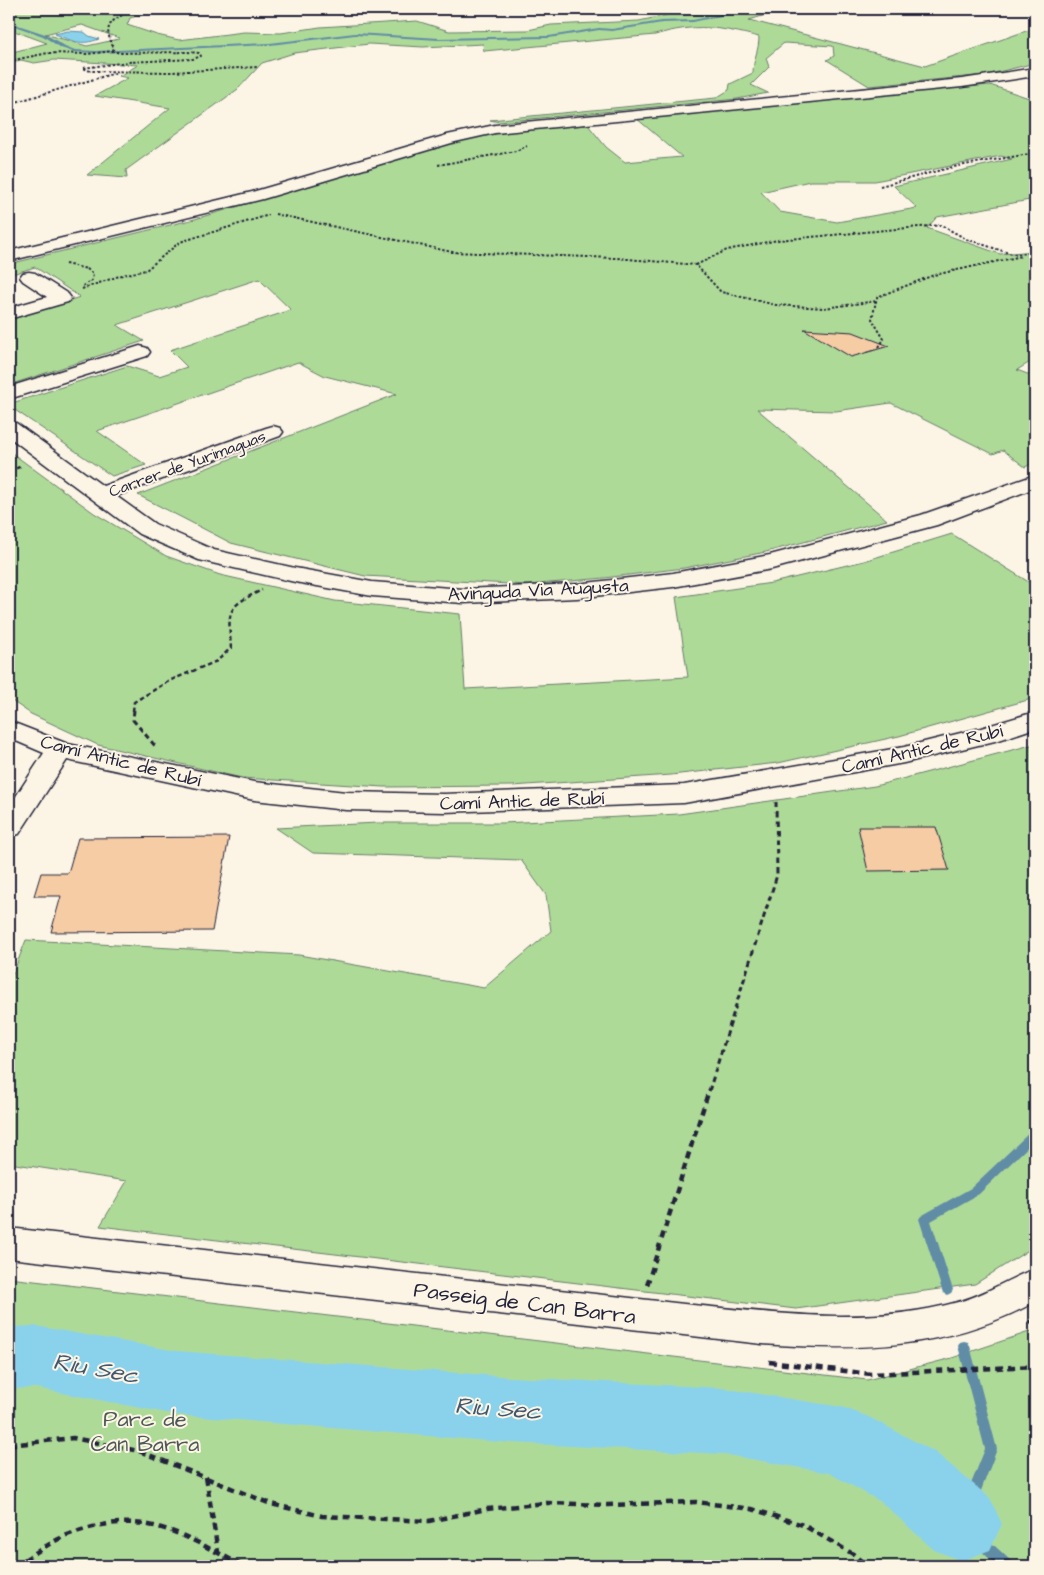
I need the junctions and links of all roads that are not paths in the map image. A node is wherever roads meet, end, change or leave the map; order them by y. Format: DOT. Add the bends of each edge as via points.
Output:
graph roads {
  1 [pos="1035,72"];
  2 [pos="9,256"];
  3 [pos="29,277"];
  4 [pos="9,314"];
  5 [pos="140,352"];
  6 [pos="9,393"];
  7 [pos="9,426"];
  8 [pos="272,432"];
  9 [pos="1035,481"];
  10 [pos="101,494"];
  11 [pos="1035,720"];
  12 [pos="9,729"];
  13 [pos="60,750"];
  14 [pos="9,828"];
  15 [pos="9,1243"];
  16 [pos="1035,1284"];
  1 -- 2 [label="street" via="962,83 555,121 483,131 232,203"];
  3 -- 4 [label="street" via="62,298"];
  5 -- 6 [label="street"];
  7 -- 10 [label="street, Avinguda Via Augusta"];
  8 -- 10 [label="street, Carrer de Yurimaguas"];
  9 -- 10 [label="street, Avinguda Via Augusta" via="929,520 772,562 673,580 577,591 463,596 372,589 207,555 147,529"];
  11 -- 13 [label="street, Camí Antic de Rubí" via="904,755 684,794 444,804 346,801 272,793"];
  12 -- 13 [label="street, Camí Antic de Rubí"];
  13 -- 14 [label="street"];
  15 -- 16 [label="street, Passeig de Can Barra" via="747,1327 827,1331 880,1330 942,1321 1007,1300"];
}
